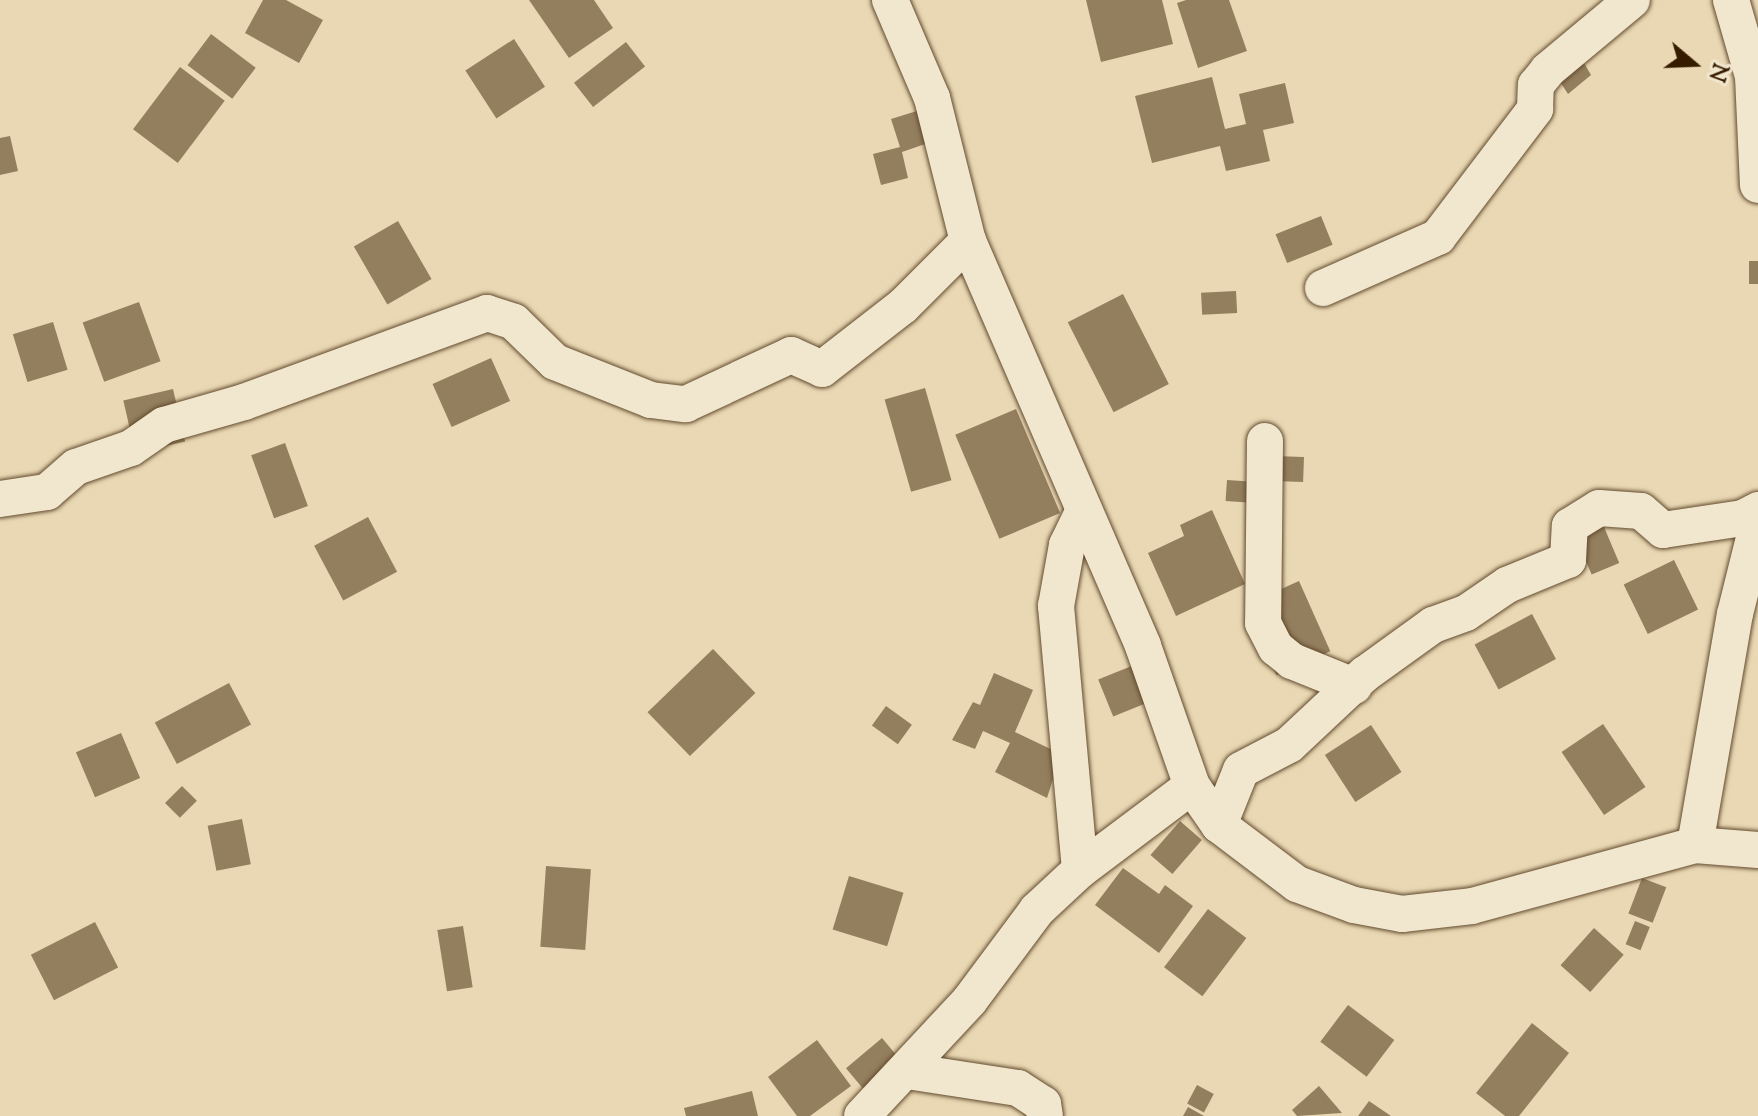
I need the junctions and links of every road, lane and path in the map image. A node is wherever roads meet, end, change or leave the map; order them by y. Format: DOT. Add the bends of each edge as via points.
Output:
graph roads {
  1 [pos="890,0"];
  2 [pos="1632,0"];
  3 [pos="1731,0"];
  4 [pos="1758,185"];
  5 [pos="968,241"];
  6 [pos="1323,288"];
  7 [pos="1265,441"];
  8 [pos="0,499"];
  9 [pos="1084,510"];
  10 [pos="1758,510"];
  11 [pos="1758,522"];
  12 [pos="1354,686"];
  13 [pos="1192,786"];
  14 [pos="1219,825"];
  15 [pos="1695,845"];
  16 [pos="1758,850"];
  17 [pos="1080,870"];
  18 [pos="907,1071"];
  19 [pos="862,1116"];
  20 [pos="1045,1116"];
  1 -- 5 [label="street" via="932,98"];
  2 -- 6 [label="street" via="1548,70 1536,85 1535,109 1438,237"];
  3 -- 4 [label="street" via="1753,76"];
  5 -- 8 [label="street" via="903,306 822,369 791,355 686,404 651,400 555,362 514,322 487,313 244,402 164,425 131,448 76,467 47,492"];
  5 -- 9 [label="street"];
  7 -- 12 [label="street" via="1263,623 1276,648 1292,661"];
  9 -- 13 [label="street" via="1143,646"];
  9 -- 17 [label="street" via="1067,545 1056,606"];
  10 -- 12 [label="street" via="1743,518 1663,530 1641,511 1599,508 1570,526 1568,560 1433,625"];
  11 -- 15 [label="street" via="1735,614"];
  12 -- 14 [label="street" via="1289,745 1241,770"];
  13 -- 14 [label="street"];
  13 -- 17 [label="street"];
  14 -- 15 [label="street" via="1297,884 1354,905 1402,914 1472,906"];
  15 -- 16 [label="street"];
  17 -- 18 [label="street" via="1037,910"];
  18 -- 19 [label="street"];
  18 -- 20 [label="street" via="1018,1088 1043,1104"];
}
